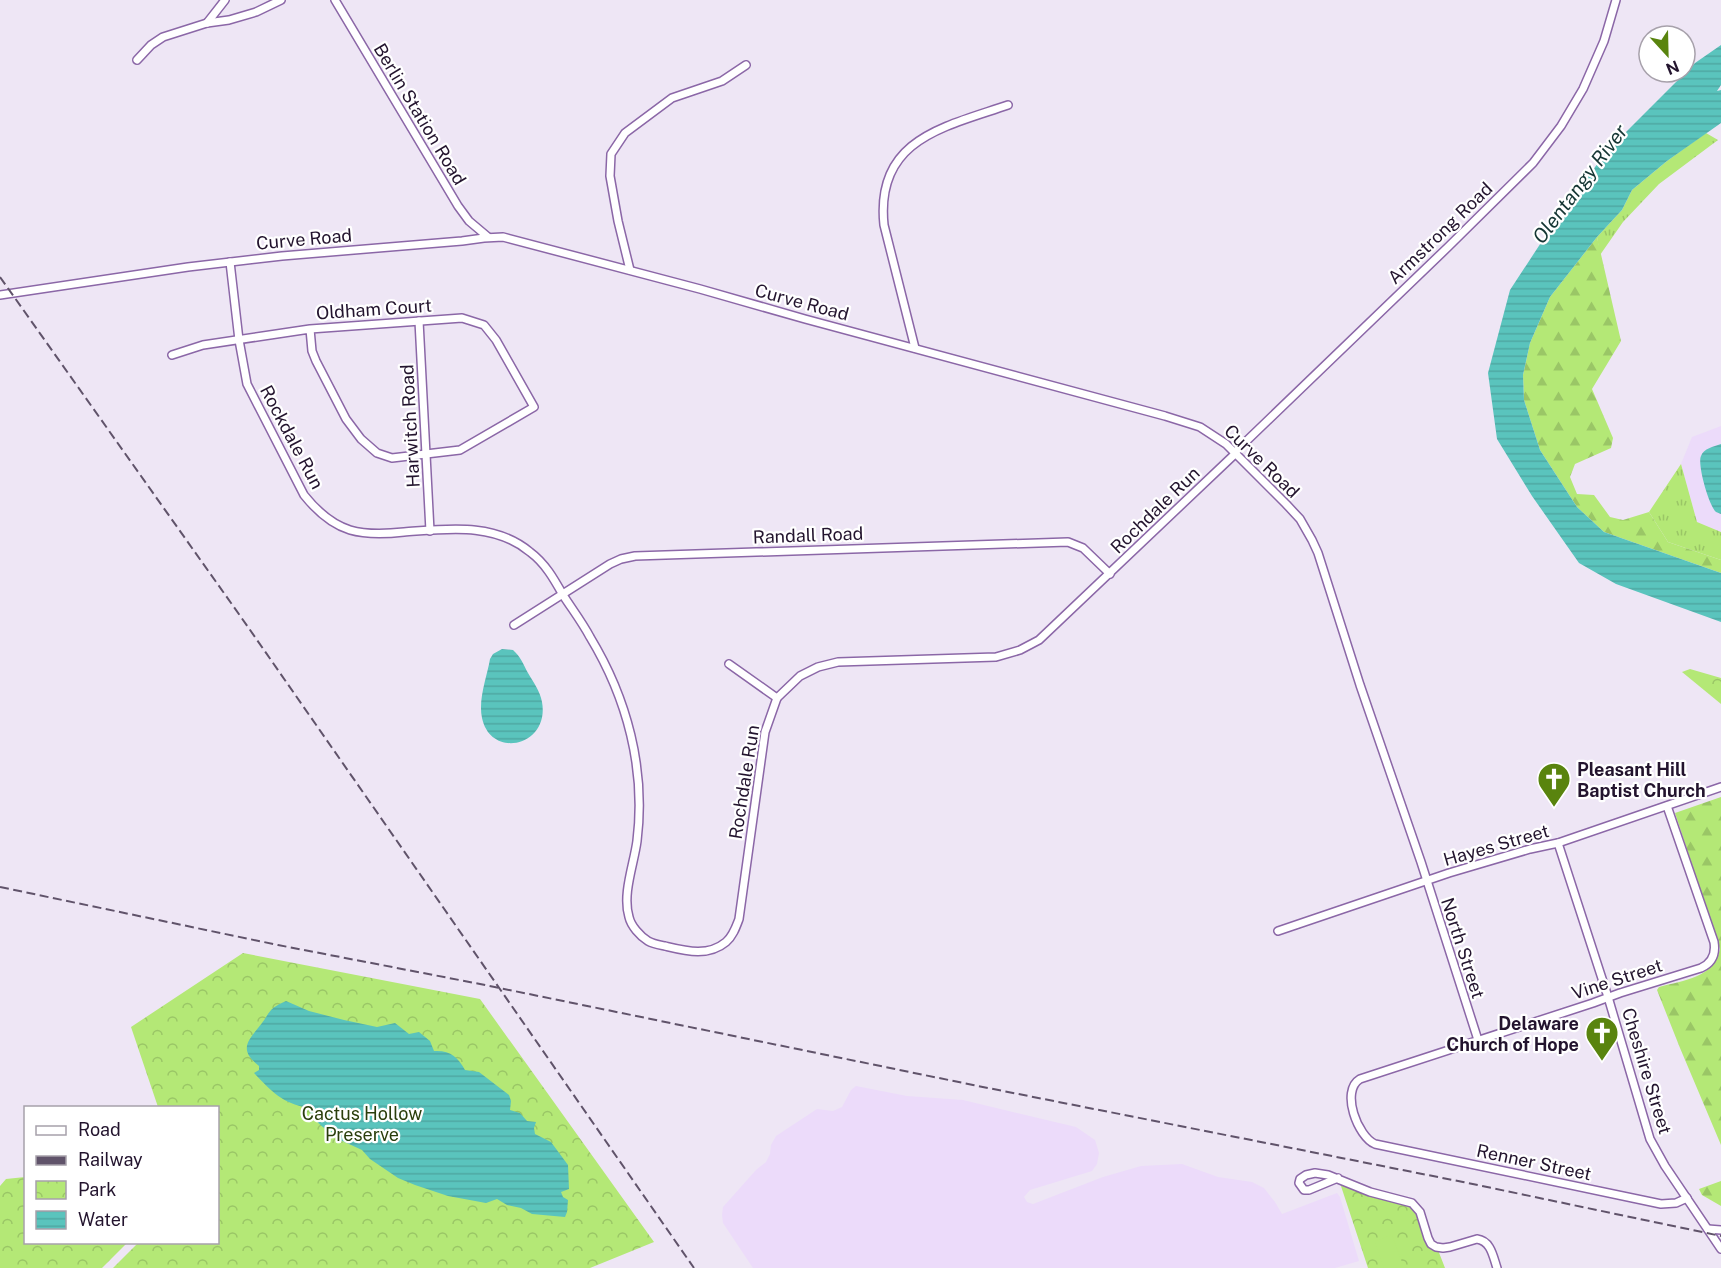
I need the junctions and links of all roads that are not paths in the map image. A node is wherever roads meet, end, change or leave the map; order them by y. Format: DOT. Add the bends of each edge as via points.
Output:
graph roads {
  1 [pos="225,0"];
  2 [pos="281,0"];
  3 [pos="335,0"];
  4 [pos="1616,0"];
  5 [pos="207,23"];
  6 [pos="137,60"];
  7 [pos="746,65"];
  8 [pos="1008,105"];
  9 [pos="488,237"];
  10 [pos="230,262"];
  11 [pos="630,270"];
  12 [pos="0,294"];
  13 [pos="419,321"];
  14 [pos="310,329"];
  15 [pos="239,340"];
  16 [pos="915,348"];
  17 [pos="172,355"];
  18 [pos="1236,452"];
  19 [pos="426,455"];
  20 [pos="430,531"];
  21 [pos="1110,574"];
  22 [pos="563,594"];
  23 [pos="514,625"];
  24 [pos="591,638"];
  25 [pos="729,664"];
  26 [pos="777,698"];
  27 [pos="1387,762"];
  28 [pos="1721,787"];
  29 [pos="1667,806"];
  30 [pos="1558,843"];
  31 [pos="1426,881"];
  32 [pos="1278,932"];
  33 [pos="1608,997"];
  34 [pos="1478,1040"];
  35 [pos="1354,1114"];
  36 [pos="1338,1178"];
  37 [pos="1687,1198"];
  38 [pos="1708,1229"];
  39 [pos="1721,1230"];
  40 [pos="1721,1249"];
  41 [pos="1497,1268"];
  1 -- 5 [label="street"];
  2 -- 5 [label="street" via="256,12"];
  3 -- 9 [label="street, Berlin Station Road" via="458,206"];
  4 -- 18 [label="street, Armstrong Road" via="1604,41 1583,89 1533,163"];
  5 -- 6 [label="street" via="163,37"];
  7 -- 11 [label="street" via="722,81 672,98 625,133 611,154 610,176"];
  8 -- 16 [label="street" via="928,134 898,160 889,178 883,198 884,225"];
  9 -- 10 [label="street, Curve Road"];
  9 -- 11 [label="street, Curve Road" via="503,237"];
  10 -- 12 [label="street, Curve Road"];
  10 -- 15 [label="street, Rockdale Run"];
  11 -- 16 [label="street, Curve Road"];
  13 -- 14 [label="street, Oldham Court"];
  13 -- 19 [label="street, Harwitch Road"];
  13 -- 19 [label="street, Oldham Court" via="462,318 484,325 534,407 460,450"];
  14 -- 15 [label="street, Oldham Court"];
  14 -- 19 [label="street" via="316,362 361,440 377,453 392,458"];
  15 -- 17 [label="street, Oldham Court"];
  15 -- 20 [label="street, Rockdale Run" via="247,384 313,507 333,522 358,531"];
  16 -- 18 [label="street, Curve Road" via="1187,423 1217,437"];
  18 -- 21 [label="street, Rochdale Run"];
  18 -- 27 [label="street, Curve Road" via="1300,519 1312,540"];
  19 -- 20 [label="street, Harwitch Road"];
  20 -- 22 [label="street, Rockdale Run" via="475,529 510,539 538,558"];
  21 -- 22 [label="street, Randall Road" via="1083,548 1068,542 634,556 610,564"];
  21 -- 26 [label="street, Rochdale Run" via="1039,640 1020,650 996,657 838,662 800,676"];
  22 -- 23 [label="street, Randall Road"];
  22 -- 24 [label="street, Rockdale Run"];
  24 -- 26 [label="street, Rochdale Run" via="615,683 633,741 639,786 637,840 627,903 629,918 649,942 695,953 726,943 735,931 765,732"];
  25 -- 26 [label="street"];
  27 -- 31 [label="street, North Street"];
  28 -- 29 [label="street, Hayes Street"];
  29 -- 30 [label="street, Hayes Street"];
  29 -- 33 [label="street, Vine Street" via="1714,942 1713,958 1701,968"];
  30 -- 31 [label="street, Hayes Street"];
  30 -- 33 [label="street, Cheshire Street"];
  31 -- 32 [label="street, Hayes Street"];
  31 -- 34 [label="street, North Street"];
  33 -- 34 [label="street, Vine Street"];
  33 -- 37 [label="street, Cheshire Street" via="1650,1139"];
  34 -- 35 [label="street, Vine Street" via="1356,1081 1350,1097"];
  35 -- 37 [label="street, Renner Street" via="1366,1138 1376,1144 1661,1204"];
  36 -- 36 [label="street" via="1315,1173 1300,1179 1299,1184 1309,1190"];
  36 -- 41 [label="street" via="1416,1206 1431,1244 1436,1247 1484,1241"];
  37 -- 38 [label="street"];
  38 -- 39 [label="street"];
  38 -- 40 [label="street"];
}
